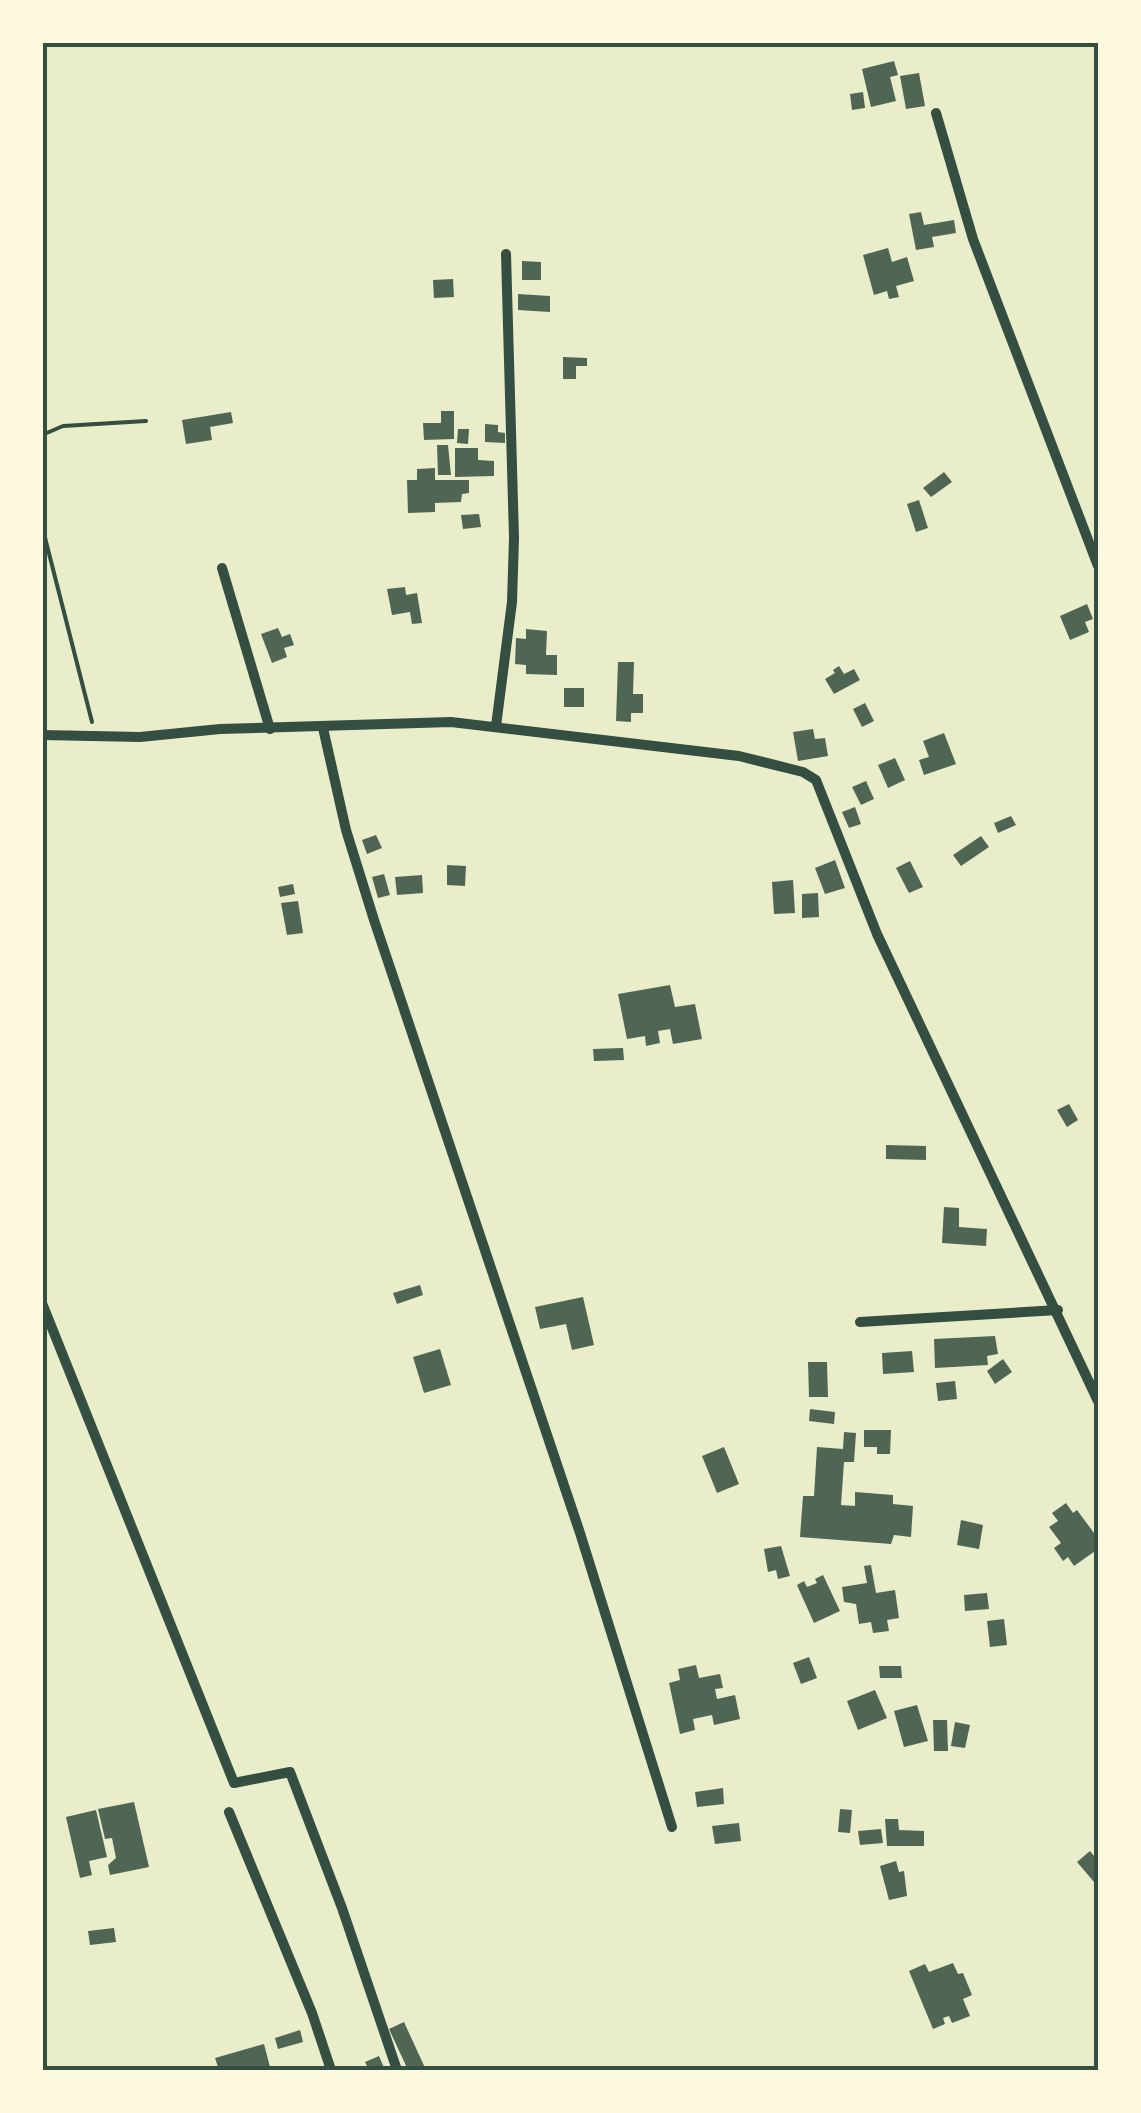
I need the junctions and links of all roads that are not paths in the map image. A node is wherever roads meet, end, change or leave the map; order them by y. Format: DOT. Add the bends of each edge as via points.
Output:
graph roads {
  1 [pos="936,113"];
  2 [pos="506,254"];
  3 [pos="1098,566"];
  4 [pos="222,568"];
  5 [pos="496,726"];
  6 [pos="323,728"];
  7 [pos="270,729"];
  8 [pos="42,735"];
  9 [pos="42,1303"];
  10 [pos="1058,1310"];
  11 [pos="860,1322"];
  12 [pos="1098,1401"];
  13 [pos="230,1812"];
  14 [pos="672,1827"];
  15 [pos="332,2070"];
  16 [pos="397,2070"];
  1 -- 3 [label="street" via="973,239"];
  2 -- 5 [label="street" via="514,554"];
  4 -- 7 [label="street"];
  5 -- 6 [label="street"];
  5 -- 10 [label="street" via="739,756 816,780 876,934"];
  6 -- 7 [label="street"];
  6 -- 14 [label="street" via="368,902"];
  7 -- 8 [label="street"];
  9 -- 16 [label="street" via="234,1783 290,1772"];
  10 -- 11 [label="street"];
  10 -- 12 [label="street"];
  13 -- 15 [label="street"];
}
